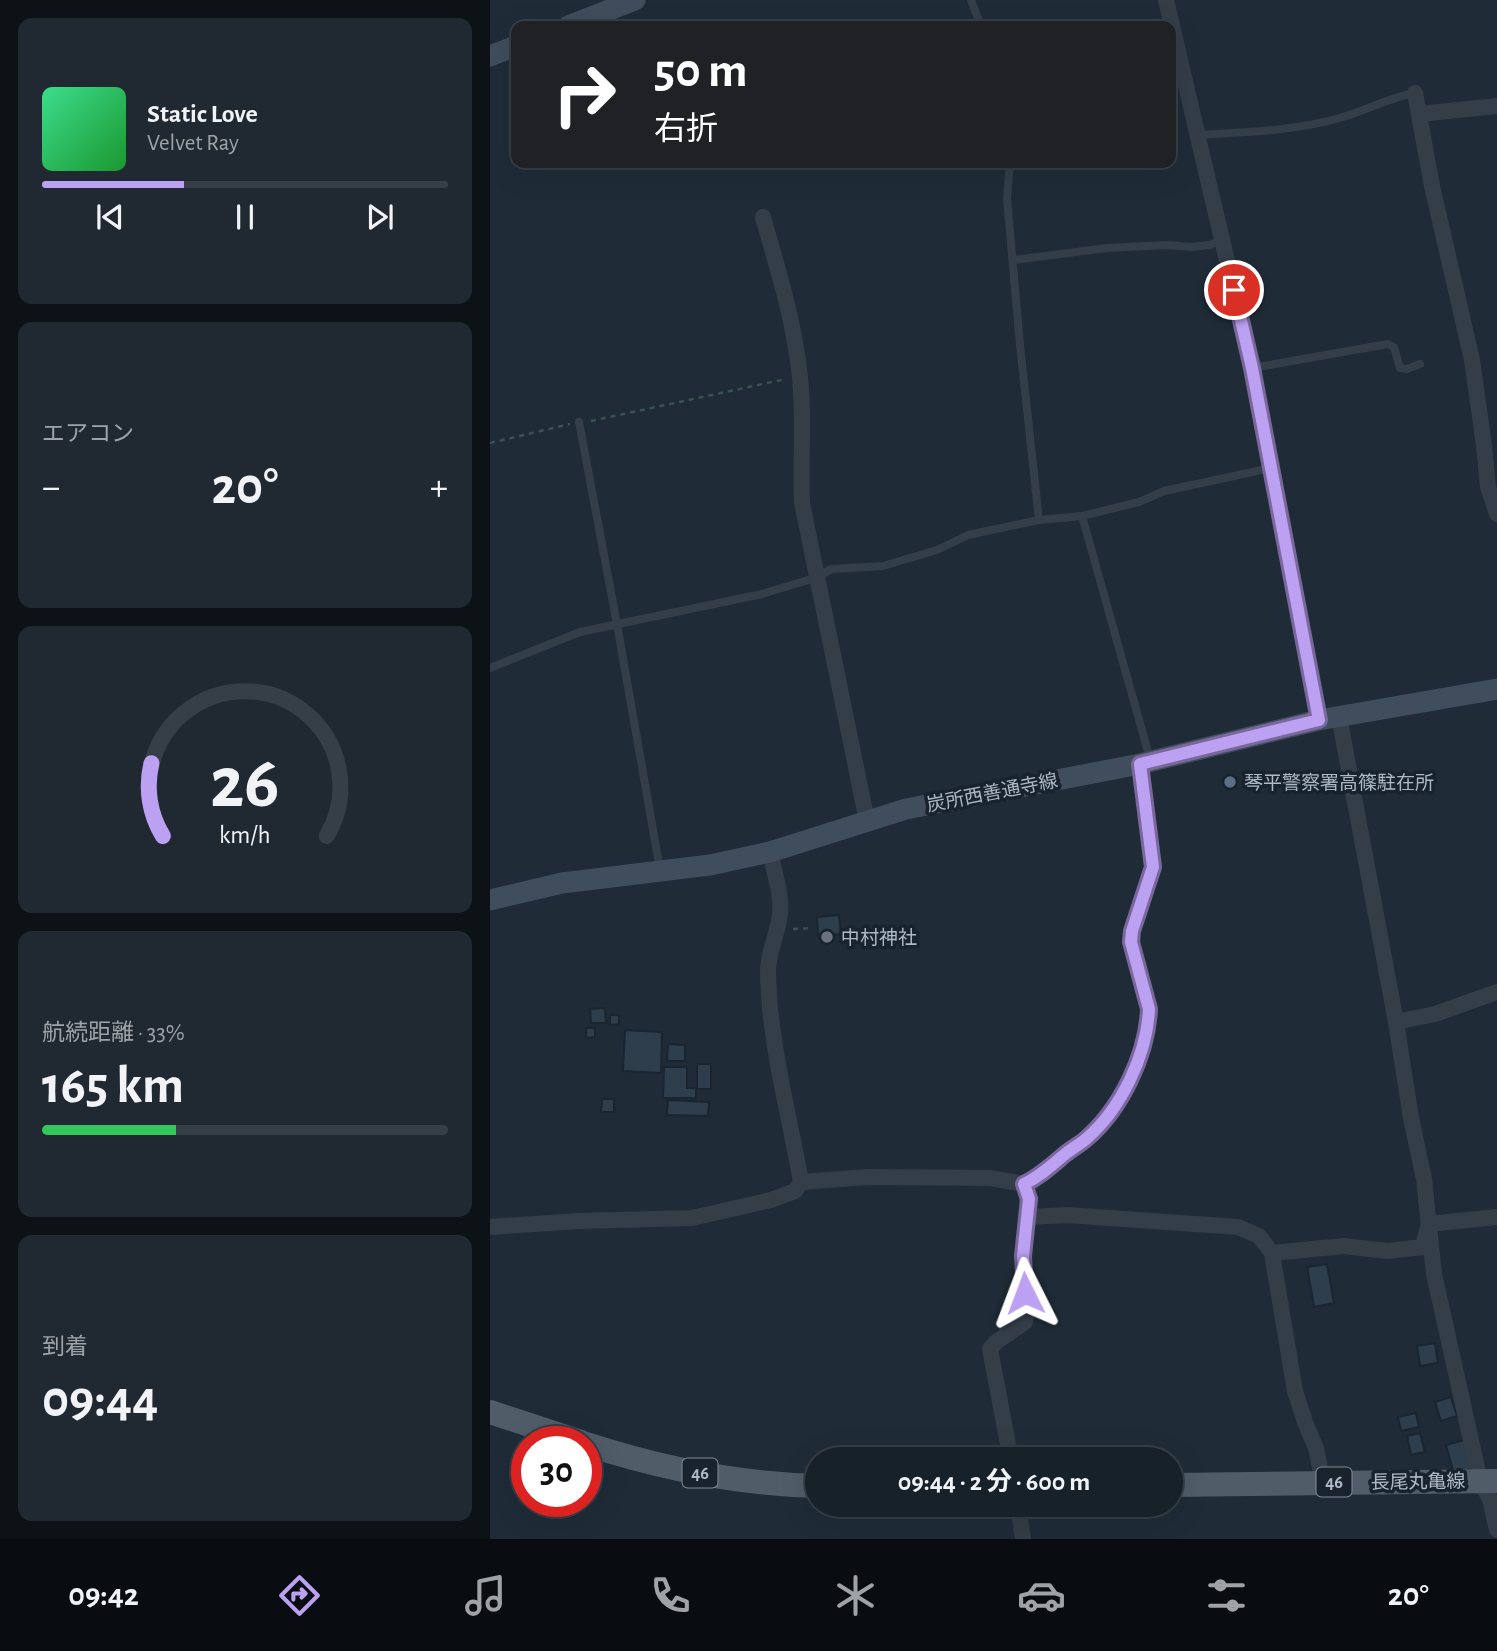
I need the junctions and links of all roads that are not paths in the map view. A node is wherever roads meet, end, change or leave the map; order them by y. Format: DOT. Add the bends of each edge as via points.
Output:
graph roads {
  1 [pos="635,0"];
  2 [pos="971,0"];
  3 [pos="1166,0"];
  4 [pos="581,21"];
  5 [pos="979,21"];
  6 [pos="1171,21"];
  7 [pos="1176,42"];
  8 [pos="511,48"];
  9 [pos="490,56"];
  10 [pos="1415,93"];
  11 [pos="1497,106"];
  12 [pos="1419,114"];
  13 [pos="1198,135"];
  14 [pos="1010,168"];
  15 [pos="763,217"];
  16 [pos="1222,239"];
  17 [pos="1014,260"];
  18 [pos="1420,364"];
  19 [pos="1252,368"];
  20 [pos="579,422"];
  21 [pos="1271,468"];
  22 [pos="1497,514"];
  23 [pos="1082,516"];
  24 [pos="1039,520"];
  25 [pos="818,577"];
  26 [pos="617,624"];
  27 [pos="490,668"];
  28 [pos="1497,689"];
  29 [pos="1319,720"];
  30 [pos="1340,727"];
  31 [pos="1145,762"];
  32 [pos="867,821"];
  33 [pos="769,852"];
  34 [pos="660,872"];
  35 [pos="490,900"];
  36 [pos="1497,992"];
  37 [pos="1396,1022"];
  38 [pos="801,1182"];
  39 [pos="1024,1184"];
  40 [pos="1027,1217"];
  41 [pos="1497,1217"];
  42 [pos="1428,1224"];
  43 [pos="490,1227"];
  44 [pos="1272,1253"];
  45 [pos="490,1412"];
  46 [pos="532,1426"];
  47 [pos="1009,1447"];
  48 [pos="602,1448"];
  49 [pos="1488,1481"];
  50 [pos="1323,1483"];
  51 [pos="1183,1485"];
  52 [pos="805,1486"];
  53 [pos="1020,1517"];
  54 [pos="1497,1530"];
  55 [pos="1023,1539"];
  1 -- 4 [label="main road"];
  2 -- 5 [label="lane"];
  3 -- 6 [label="street"];
  7 -- 13 [label="street"];
  8 -- 9 [label="main road"];
  10 -- 12 [label="street"];
  10 -- 13 [label="lane" via="1310,126"];
  11 -- 12 [label="street"];
  12 -- 22 [label="street" via="1472,360 1488,487"];
  13 -- 16 [label="street"];
  14 -- 17 [label="lane" via="1007,198"];
  15 -- 25 [label="street" via="796,348 804,441 802,503"];
  16 -- 17 [label="lane" via="1192,247 1107,248"];
  16 -- 19 [label="street"];
  17 -- 24 [label="lane"];
  18 -- 19 [label="lane" via="1400,368 1394,347 1388,344"];
  19 -- 21 [label="street"];
  20 -- 26 [label="lane"];
  21 -- 23 [label="lane" via="1164,491"];
  21 -- 29 [label="street"];
  23 -- 24 [label="lane"];
  23 -- 31 [label="lane"];
  24 -- 25 [label="lane" via="968,535 883,566 831,569"];
  25 -- 26 [label="lane" via="762,594"];
  25 -- 32 [label="street"];
  26 -- 27 [label="lane" via="580,632"];
  26 -- 34 [label="lane"];
  28 -- 29 [label="main road, 炭所西善通寺線"];
  29 -- 31 [label="main road, 炭所西善通寺線"];
  30 -- 37 [label="street"];
  31 -- 32 [label="main road, 炭所西善通寺線" via="905,809"];
  31 -- 39 [label="street" via="1153,867 1131,942 1149,1009 1134,1072 1123,1095 1087,1138"];
  32 -- 33 [label="main road, 炭所西善通寺線"];
  33 -- 34 [label="main road, 炭所西善通寺線"];
  33 -- 38 [label="street" via="780,912 770,950 770,995"];
  34 -- 35 [label="main road, 炭所西善通寺線" via="562,883"];
  36 -- 37 [label="street"];
  37 -- 42 [label="street"];
  38 -- 39 [label="street" via="868,1177 990,1178"];
  38 -- 43 [label="street" via="795,1191 771,1200 692,1218"];
  39 -- 40 [label="street" via="1029,1199"];
  40 -- 44 [label="street" via="1067,1215 1238,1227 1259,1236"];
  40 -- 47 [label="street" via="1025,1322 990,1349"];
  41 -- 42 [label="street"];
  42 -- 44 [label="street" via="1423,1247 1387,1251 1345,1246"];
  42 -- 49 [label="street" via="1434,1274"];
  44 -- 50 [label="street" via="1295,1391 1317,1448"];
  45 -- 46 [label="main road"];
  48 -- 52 [label="main road, 46" via="697,1472"];
  49 -- 50 [label="main road, 長尾丸亀線 / 46"];
  49 -- 54 [label="street"];
  50 -- 51 [label="main road, 長尾丸亀線 / 46"];
  53 -- 55 [label="street"];
}
